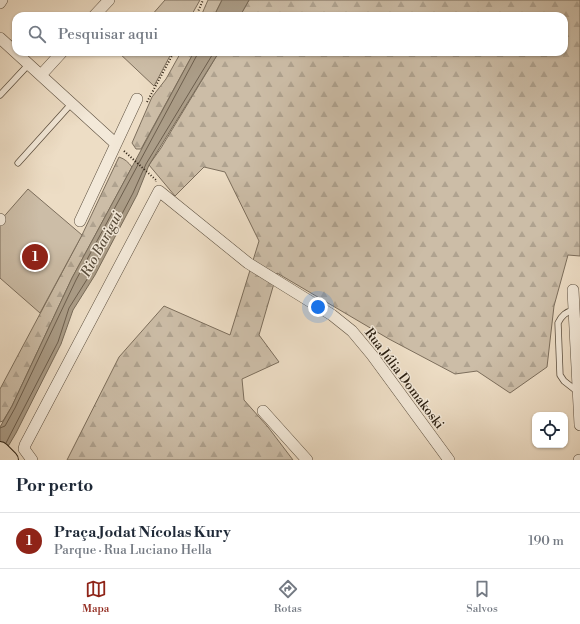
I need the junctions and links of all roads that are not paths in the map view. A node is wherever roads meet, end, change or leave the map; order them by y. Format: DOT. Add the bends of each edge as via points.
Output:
graph roads {
  1 [pos="2,0"];
  2 [pos="109,0"];
  3 [pos="0,3"];
  4 [pos="98,12"];
  5 [pos="0,38"];
  6 [pos="12,49"];
  7 [pos="20,56"];
  8 [pos="58,56"];
  9 [pos="29,64"];
  10 [pos="41,75"];
  11 [pos="0,95"];
  12 [pos="72,103"];
  13 [pos="135,104"];
  14 [pos="116,144"];
  15 [pos="18,163"];
  16 [pos="80,221"];
  17 [pos="573,290"];
  18 [pos="577,310"];
  19 [pos="578,392"];
  20 [pos="263,411"];
  21 [pos="580,425"];
  22 [pos="0,451"];
  23 [pos="9,460"];
  24 [pos="32,460"];
  25 [pos="307,460"];
  26 [pos="449,460"];
  1 -- 3 [label="street"];
  2 -- 4 [label="street"];
  5 -- 6 [label="street"];
  7 -- 9 [label="street"];
  8 -- 10 [label="street"];
  9 -- 10 [label="street"];
  9 -- 11 [label="lane"];
  10 -- 12 [label="street"];
  12 -- 14 [label="street"];
  12 -- 15 [label="lane"];
  13 -- 14 [label="street"];
  14 -- 16 [label="street"];
  17 -- 18 [label="street"];
  18 -- 19 [label="street"];
  18 -- 19 [label="lane" via="566,312 558,323 560,375"];
  19 -- 21 [label="street"];
  20 -- 25 [label="street"];
  22 -- 23 [label="main road"];
  24 -- 26 [label="street, Rua Júlia Domakoski" via="24,449 25,445 157,186 248,263 332,315 352,331"];
}
